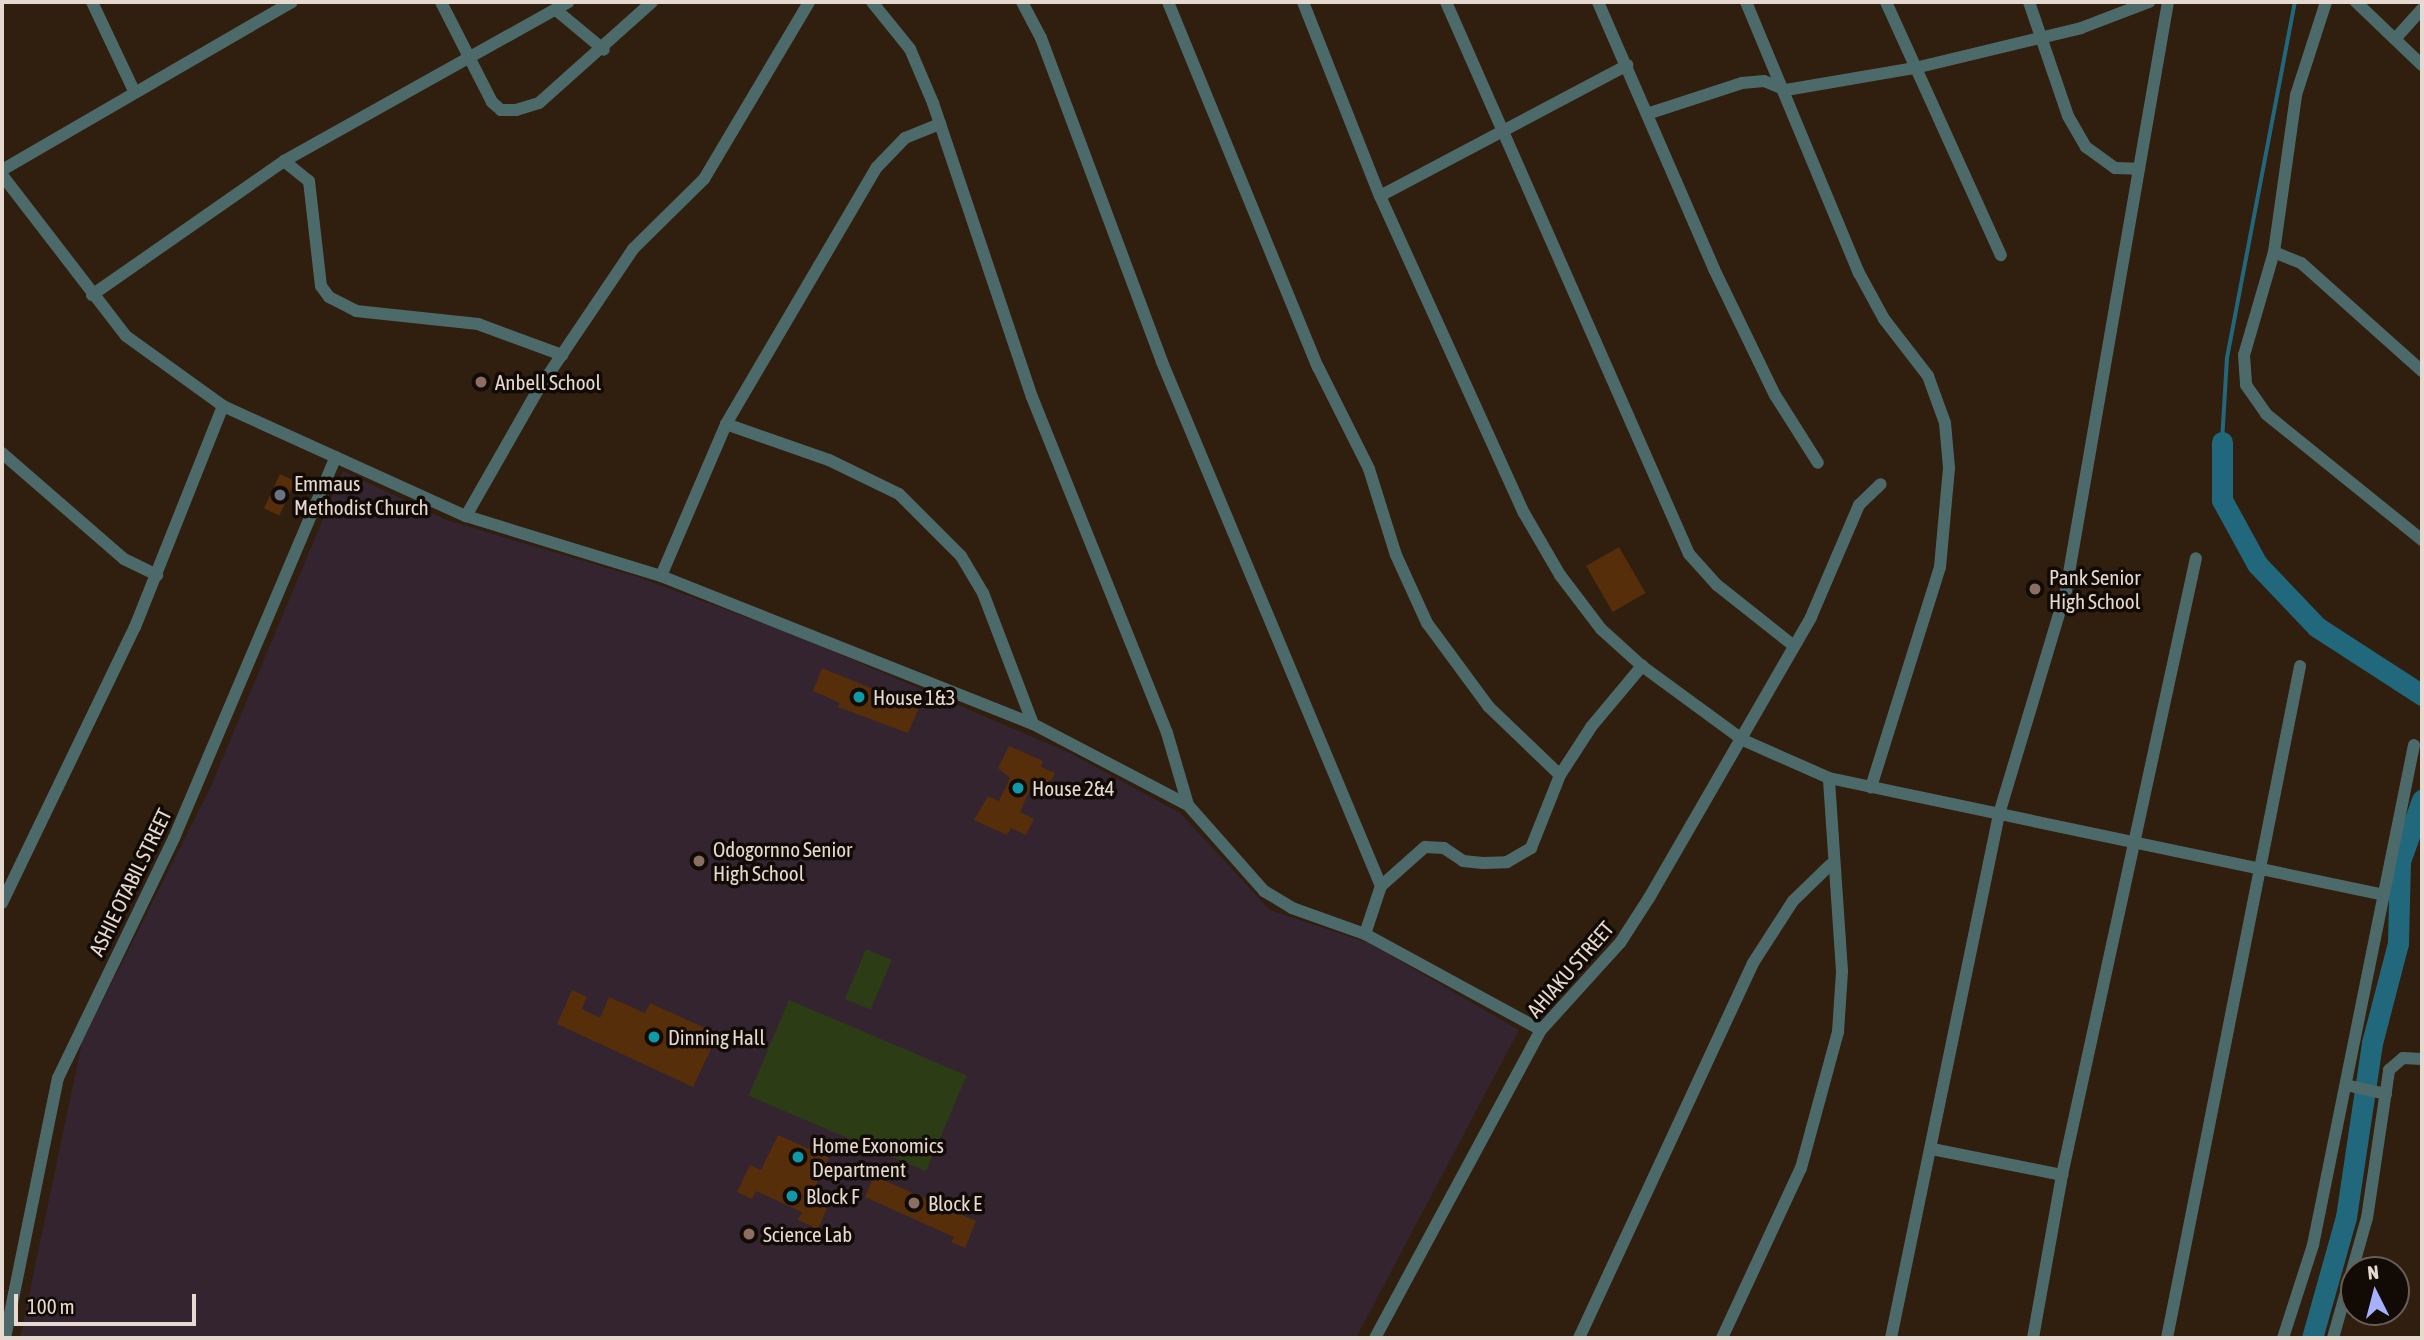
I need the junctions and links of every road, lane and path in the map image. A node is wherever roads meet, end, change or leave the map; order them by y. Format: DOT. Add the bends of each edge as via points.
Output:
graph roads {
  1 [pos="92,2"];
  2 [pos="292,2"];
  3 [pos="441,2"];
  4 [pos="569,2"];
  5 [pos="652,2"];
  6 [pos="809,2"];
  7 [pos="872,2"];
  8 [pos="1022,2"];
  9 [pos="1168,2"];
  10 [pos="1303,2"];
  11 [pos="1446,2"];
  12 [pos="1598,2"];
  13 [pos="1746,2"];
  14 [pos="1886,2"];
  15 [pos="2029,2"];
  16 [pos="2149,2"];
  17 [pos="2168,2"];
  18 [pos="2326,2"];
  19 [pos="2356,2"];
  20 [pos="2422,9"];
  21 [pos="556,10"];
  22 [pos="2044,37"];
  23 [pos="2395,39"];
  24 [pos="604,50"];
  25 [pos="471,58"];
  26 [pos="1627,65"];
  27 [pos="2422,65"];
  28 [pos="1914,68"];
  29 [pos="1786,90"];
  30 [pos="134,92"];
  31 [pos="1647,114"];
  32 [pos="940,124"];
  33 [pos="1501,131"];
  34 [pos="284,162"];
  35 [pos="2138,169"];
  36 [pos="2,173"];
  37 [pos="1380,196"];
  38 [pos="2274,252"];
  39 [pos="2001,256"];
  40 [pos="92,295"];
  41 [pos="562,355"];
  42 [pos="2422,371"];
  43 [pos="223,406"];
  44 [pos="726,424"];
  45 [pos="2,453"];
  46 [pos="336,457"];
  47 [pos="1818,463"];
  48 [pos="1881,484"];
  49 [pos="466,516"];
  50 [pos="2422,540"];
  51 [pos="2196,558"];
  52 [pos="157,575"];
  53 [pos="661,576"];
  54 [pos="1794,646"];
  55 [pos="1642,666"];
  56 [pos="2300,666"];
  57 [pos="1033,724"];
  58 [pos="1743,740"];
  59 [pos="2414,745"];
  60 [pos="1560,775"];
  61 [pos="1829,778"];
  62 [pos="1871,787"];
  63 [pos="1188,805"];
  64 [pos="2000,814"];
  65 [pos="2135,841"];
  66 [pos="1830,865"];
  67 [pos="2264,868"];
  68 [pos="1381,886"];
  69 [pos="2384,895"];
  70 [pos="2,903"];
  71 [pos="1365,934"];
  72 [pos="1541,1030"];
  73 [pos="2422,1059"];
  74 [pos="2350,1086"];
  75 [pos="2381,1093"];
  76 [pos="1932,1149"];
  77 [pos="2062,1175"];
  78 [pos="5,1338"];
  79 [pos="1375,1338"];
  80 [pos="1579,1338"];
  81 [pos="1722,1338"];
  82 [pos="1891,1338"];
  83 [pos="2033,1338"];
  84 [pos="2167,1338"];
  85 [pos="2283,1338"];
  86 [pos="2333,1338"];
  1 -- 30 [label="street"];
  2 -- 30 [label="street"];
  3 -- 25 [label="street"];
  4 -- 21 [label="street"];
  5 -- 24 [label="street"];
  6 -- 41 [label="street" via="704,179 633,249"];
  7 -- 32 [label="street" via="909,49"];
  8 -- 68 [label="street" via="1041,38 1162,362"];
  9 -- 60 [label="street" via="1318,367 1369,470 1396,555 1427,622 1489,707"];
  10 -- 37 [label="street"];
  11 -- 33 [label="street"];
  12 -- 26 [label="street"];
  13 -- 29 [label="street"];
  14 -- 28 [label="street"];
  15 -- 22 [label="street"];
  16 -- 22 [label="street"];
  17 -- 35 [label="street"];
  18 -- 38 [label="street" via="2296,95"];
  19 -- 23 [label="street"];
  20 -- 23 [label="street"];
  21 -- 24 [label="street"];
  21 -- 25 [label="street"];
  22 -- 28 [label="street"];
  22 -- 35 [label="street" via="2068,116 2086,147 2108,164"];
  23 -- 27 [label="street"];
  24 -- 25 [label="street" via="539,103 516,110 501,110 492,102"];
  25 -- 34 [label="street"];
  26 -- 31 [label="street"];
  26 -- 33 [label="street"];
  28 -- 29 [label="street"];
  28 -- 39 [label="street"];
  29 -- 31 [label="street" via="1764,81 1742,83"];
  29 -- 62 [label="street" via="1859,273 1884,319 1940,398 1948,439 1940,567"];
  30 -- 36 [label="street"];
  31 -- 47 [label="street" via="1775,395"];
  32 -- 44 [label="street" via="905,138 877,167"];
  32 -- 63 [label="street" via="1032,397 1167,733"];
  33 -- 37 [label="street"];
  33 -- 54 [label="street" via="1689,554 1717,585"];
  34 -- 40 [label="street"];
  34 -- 41 [label="street" via="309,181 321,286 329,297 356,312 478,324"];
  35 -- 64 [label="street" via="2066,590"];
  36 -- 40 [label="street"];
  37 -- 55 [label="street" via="1524,513 1560,575 1601,628"];
  38 -- 42 [label="street" via="2301,263"];
  38 -- 50 [label="street" via="2244,355 2246,385 2266,414"];
  40 -- 43 [label="street" via="148,357"];
  41 -- 49 [label="street"];
  43 -- 46 [label="street"];
  43 -- 52 [label="street"];
  44 -- 53 [label="street"];
  44 -- 57 [label="street" via="868,478 899,494 939,528 983,593"];
  45 -- 52 [label="street" via="124,559"];
  46 -- 49 [label="street"];
  46 -- 78 [label="street, ASHIE OTABIL STREET" via="174,838 58,1078"];
  48 -- 54 [label="street, AHIAKU STREET" via="1859,505"];
  49 -- 53 [label="street"];
  51 -- 65 [label="street"];
  52 -- 70 [label="street"];
  53 -- 57 [label="street"];
  54 -- 58 [label="street, AHIAKU STREET"];
  55 -- 58 [label="street"];
  55 -- 60 [label="street" via="1591,727"];
  56 -- 67 [label="street"];
  57 -- 63 [label="street"];
  58 -- 61 [label="street"];
  58 -- 72 [label="street, AHIAKU STREET" via="1620,943"];
  59 -- 69 [label="street"];
  60 -- 68 [label="street" via="1531,848 1519,859 1472,863 1444,848 1425,847"];
  61 -- 62 [label="street"];
  61 -- 66 [label="street"];
  62 -- 64 [label="street"];
  63 -- 71 [label="street" via="1264,891 1292,908"];
  64 -- 65 [label="street"];
  64 -- 76 [label="street"];
  65 -- 67 [label="street"];
  65 -- 77 [label="street"];
  66 -- 80 [label="street" via="1793,901 1758,953"];
  66 -- 81 [label="street" via="1842,971 1838,1032 1826,1092 1801,1168"];
  67 -- 69 [label="street"];
  67 -- 84 [label="street"];
  68 -- 71 [label="street"];
  69 -- 74 [label="street"];
  71 -- 72 [label="street"];
  72 -- 79 [label="street, AHIAKU STREET"];
  73 -- 75 [label="street" via="2394,1062"];
  74 -- 75 [label="street"];
  74 -- 85 [label="street" via="2313,1245"];
  75 -- 86 [label="street" via="2367,1219"];
  76 -- 77 [label="street"];
  76 -- 82 [label="street"];
  77 -- 83 [label="street"];
}
